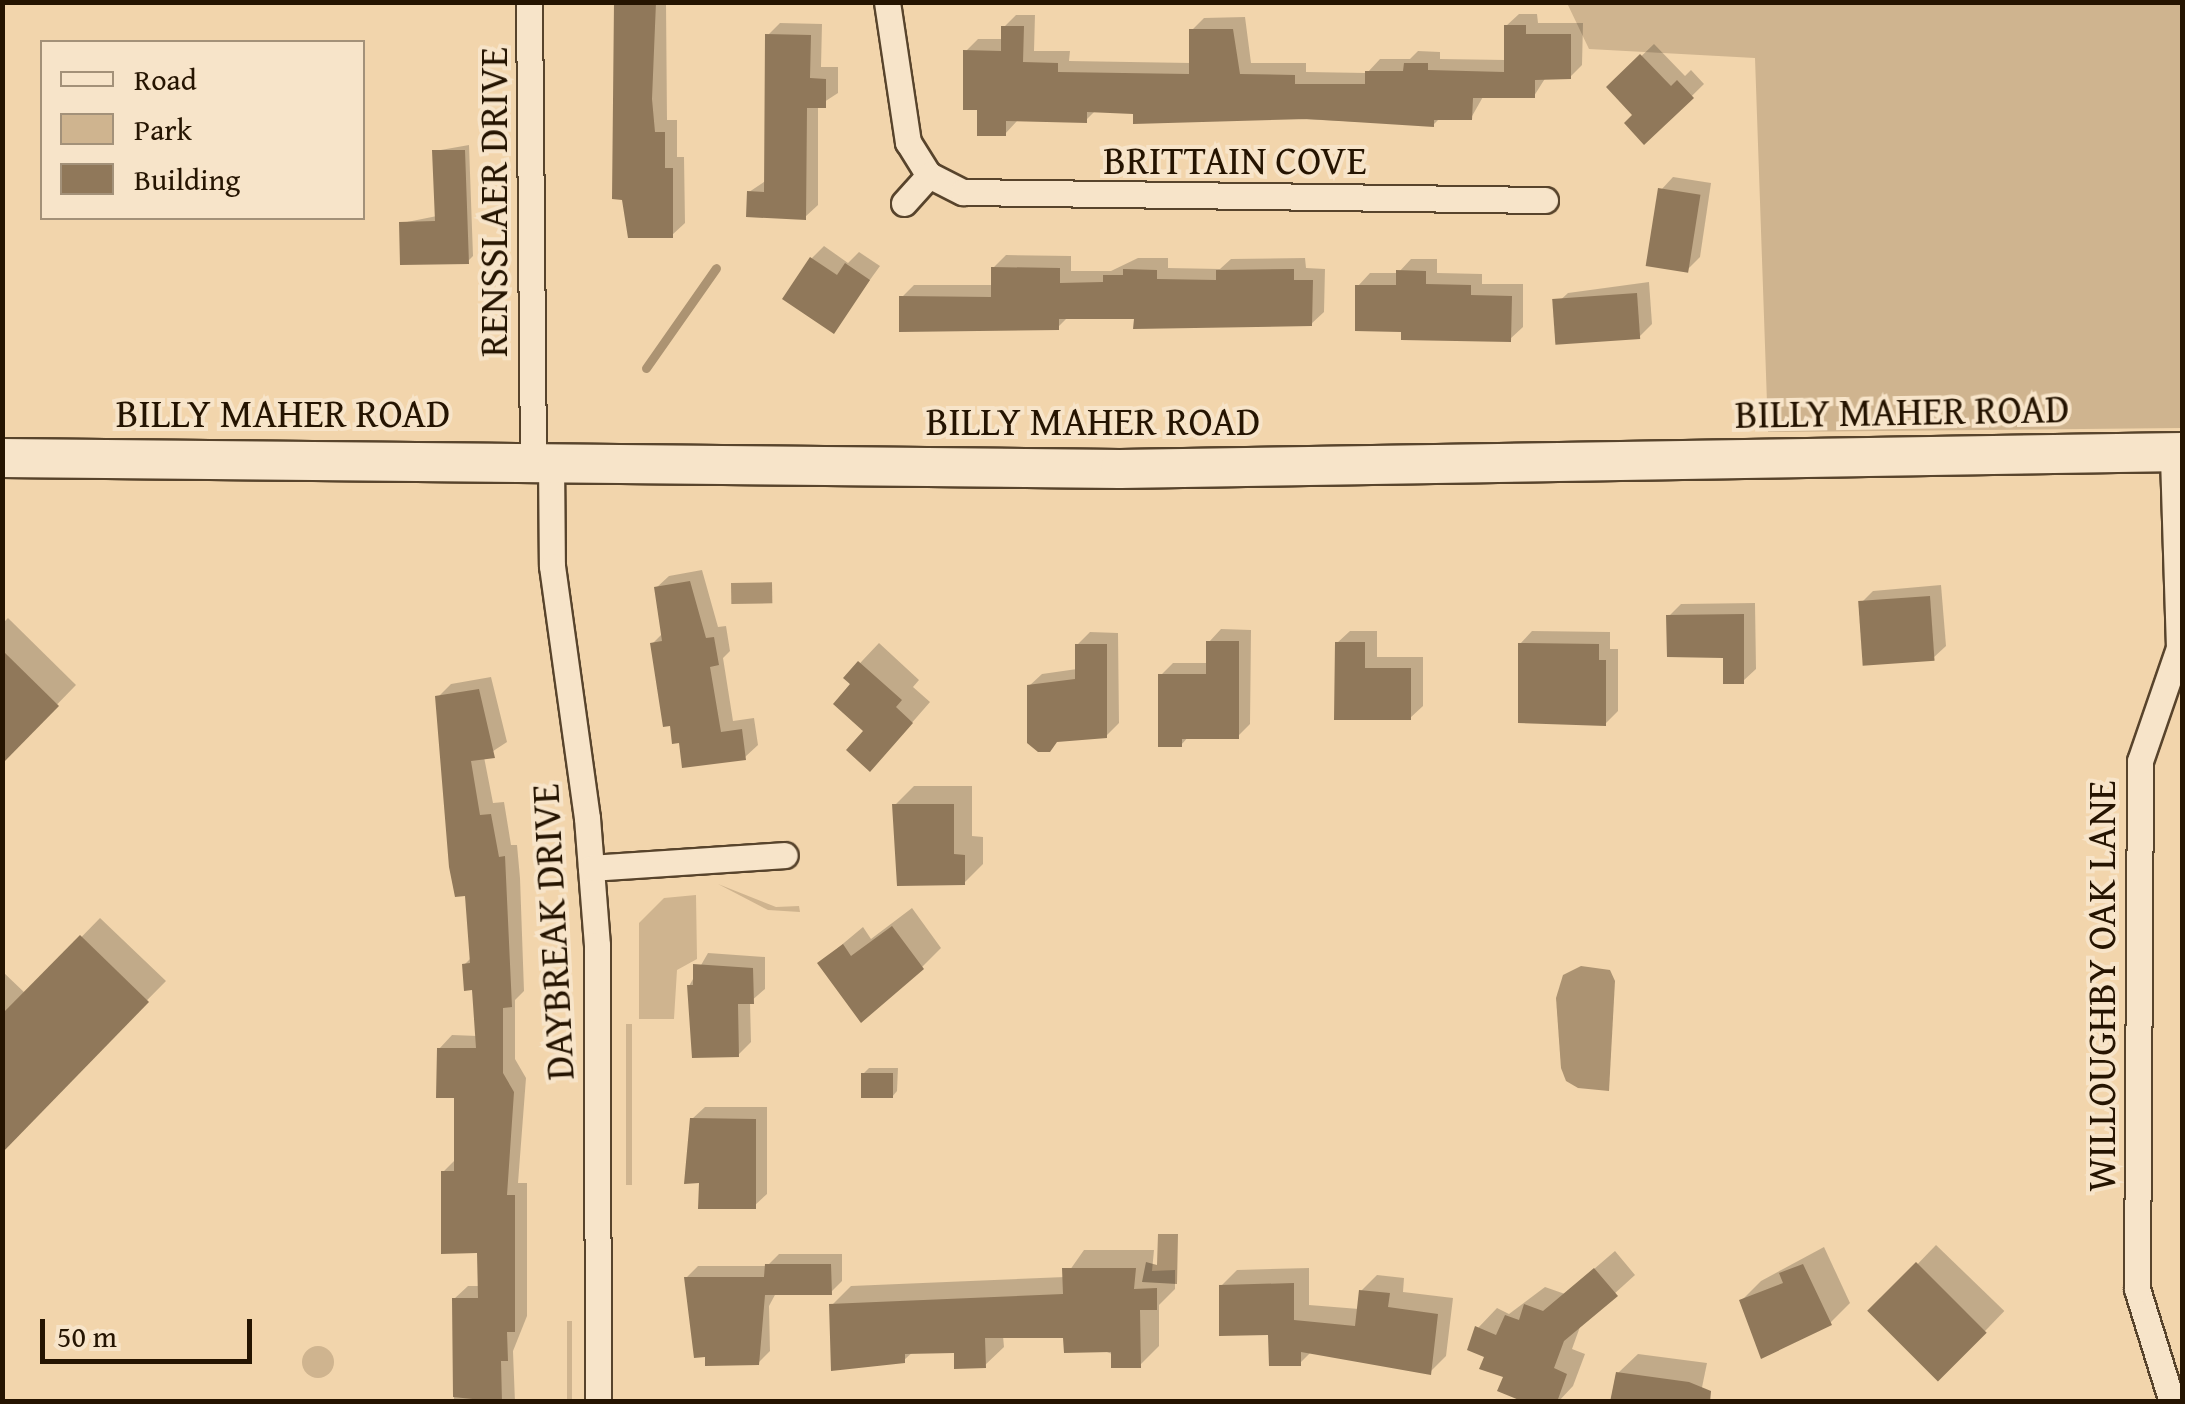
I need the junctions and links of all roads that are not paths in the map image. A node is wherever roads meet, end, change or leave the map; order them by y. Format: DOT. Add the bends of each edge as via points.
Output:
graph roads {
  1 [pos="529,2"];
  2 [pos="886,2"];
  3 [pos="929,175"];
  4 [pos="1546,200"];
  5 [pos="904,203"];
  6 [pos="2178,452"];
  7 [pos="2,458"];
  8 [pos="542,460"];
  9 [pos="785,855"];
  10 [pos="591,868"];
  11 [pos="598,1402"];
  12 [pos="2172,1402"];
  1 -- 8 [label="street, RENSSLAER DRIVE"];
  2 -- 3 [label="street" via="903,124"];
  3 -- 4 [label="street, BRITTAIN COVE" via="945,186 991,196"];
  3 -- 5 [label="street"];
  6 -- 8 [label="main road, BILLY MAHER ROAD" via="1120,469"];
  6 -- 12 [label="street, WILLOUGHBY OAK LANE" via="2179,648 2140,762 2137,1289"];
  7 -- 8 [label="main road, BILLY MAHER ROAD"];
  8 -- 10 [label="street, DAYBREAK DRIVE"];
  9 -- 10 [label="street"];
  10 -- 11 [label="street, DAYBREAK DRIVE" via="599,1063"];
}
